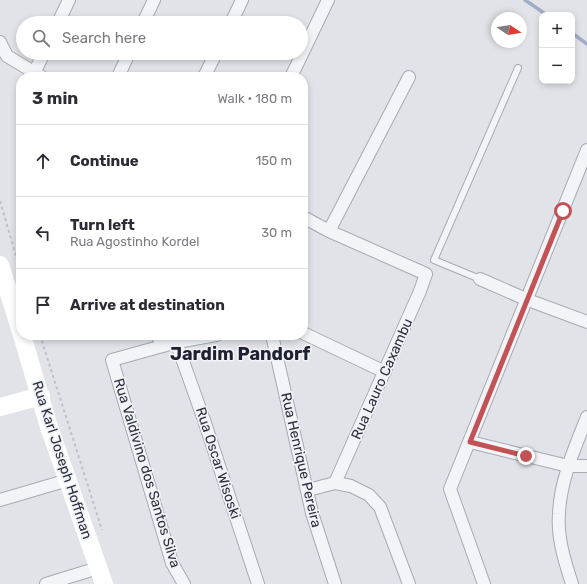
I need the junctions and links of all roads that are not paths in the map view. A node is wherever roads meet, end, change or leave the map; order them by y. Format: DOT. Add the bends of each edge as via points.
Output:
graph roads {
  1 [pos="69,0"];
  2 [pos="154,0"];
  3 [pos="242,0"];
  4 [pos="328,0"];
  5 [pos="61,16"];
  6 [pos="146,16"];
  7 [pos="234,16"];
  8 [pos="308,42"];
  9 [pos="0,43"];
  10 [pos="42,60"];
  11 [pos="126,60"];
  12 [pos="212,60"];
  13 [pos="299,60"];
  14 [pos="518,68"];
  15 [pos="33,72"];
  16 [pos="39,72"];
  17 [pos="120,72"];
  18 [pos="206,72"];
  19 [pos="293,72"];
  20 [pos="408,77"];
  21 [pos="587,152"];
  22 [pos="308,220"];
  23 [pos="329,231"];
  24 [pos="0,265"];
  25 [pos="480,279"];
  26 [pos="528,300"];
  27 [pos="16,316"];
  28 [pos="587,322"];
  29 [pos="308,335"];
  30 [pos="24,340"];
  31 [pos="160,340"];
  32 [pos="174,340"];
  33 [pos="176,340"];
  34 [pos="273,340"];
  35 [pos="163,346"];
  36 [pos="385,372"];
  37 [pos="41,396"];
  38 [pos="0,407"];
  39 [pos="587,416"];
  40 [pos="470,442"];
  41 [pos="568,466"];
  42 [pos="587,466"];
  43 [pos="68,480"];
  44 [pos="335,483"];
  45 [pos="308,490"];
  46 [pos="0,500"];
  47 [pos="101,576"];
  48 [pos="46,584"];
  49 [pos="184,584"];
  50 [pos="258,584"];
  51 [pos="335,584"];
  52 [pos="409,584"];
  53 [pos="484,584"];
  54 [pos="572,584"];
  1 -- 5 [label="street"];
  2 -- 6 [label="street"];
  3 -- 7 [label="street"];
  4 -- 8 [label="street"];
  9 -- 15 [label="street" via="7,56"];
  10 -- 16 [label="street"];
  11 -- 17 [label="street"];
  12 -- 18 [label="street"];
  13 -- 19 [label="street"];
  14 -- 25 [label="lane" via="434,260"];
  20 -- 23 [label="street"];
  21 -- 26 [label="street"];
  22 -- 23 [label="street"];
  23 -- 36 [label="street, Rua Lauro Caxambu" via="426,274"];
  24 -- 27 [label="street"];
  25 -- 26 [label="street"];
  26 -- 28 [label="street"];
  26 -- 40 [label="street"];
  29 -- 36 [label="street"];
  30 -- 37 [label="street, Rua Karl Joseph Hoffman"];
  31 -- 35 [label="street"];
  32 -- 35 [label="street"];
  33 -- 50 [label="street, Rua Oscar Wisoski"];
  34 -- 45 [label="street, Rua Henrique Pereira"];
  35 -- 49 [label="street, Rua Valdivino dos Santos Silva" via="112,360 172,563"];
  36 -- 44 [label="street, Rua Lauro Caxambu"];
  37 -- 38 [label="street"];
  37 -- 43 [label="street, Rua Karl Joseph Hoffman"];
  39 -- 41 [label="street"];
  40 -- 41 [label="street"];
  40 -- 53 [label="street" via="450,489"];
  41 -- 42 [label="street"];
  41 -- 54 [label="street" via="558,514 560,541"];
  43 -- 46 [label="street"];
  43 -- 47 [label="street, Rua Karl Joseph Hoffman"];
  44 -- 45 [label="street"];
  44 -- 52 [label="street" via="351,486 369,495 380,507"];
  45 -- 51 [label="street, Rua Henrique Pereira" via="312,513"];
  47 -- 48 [label="street"];
}
